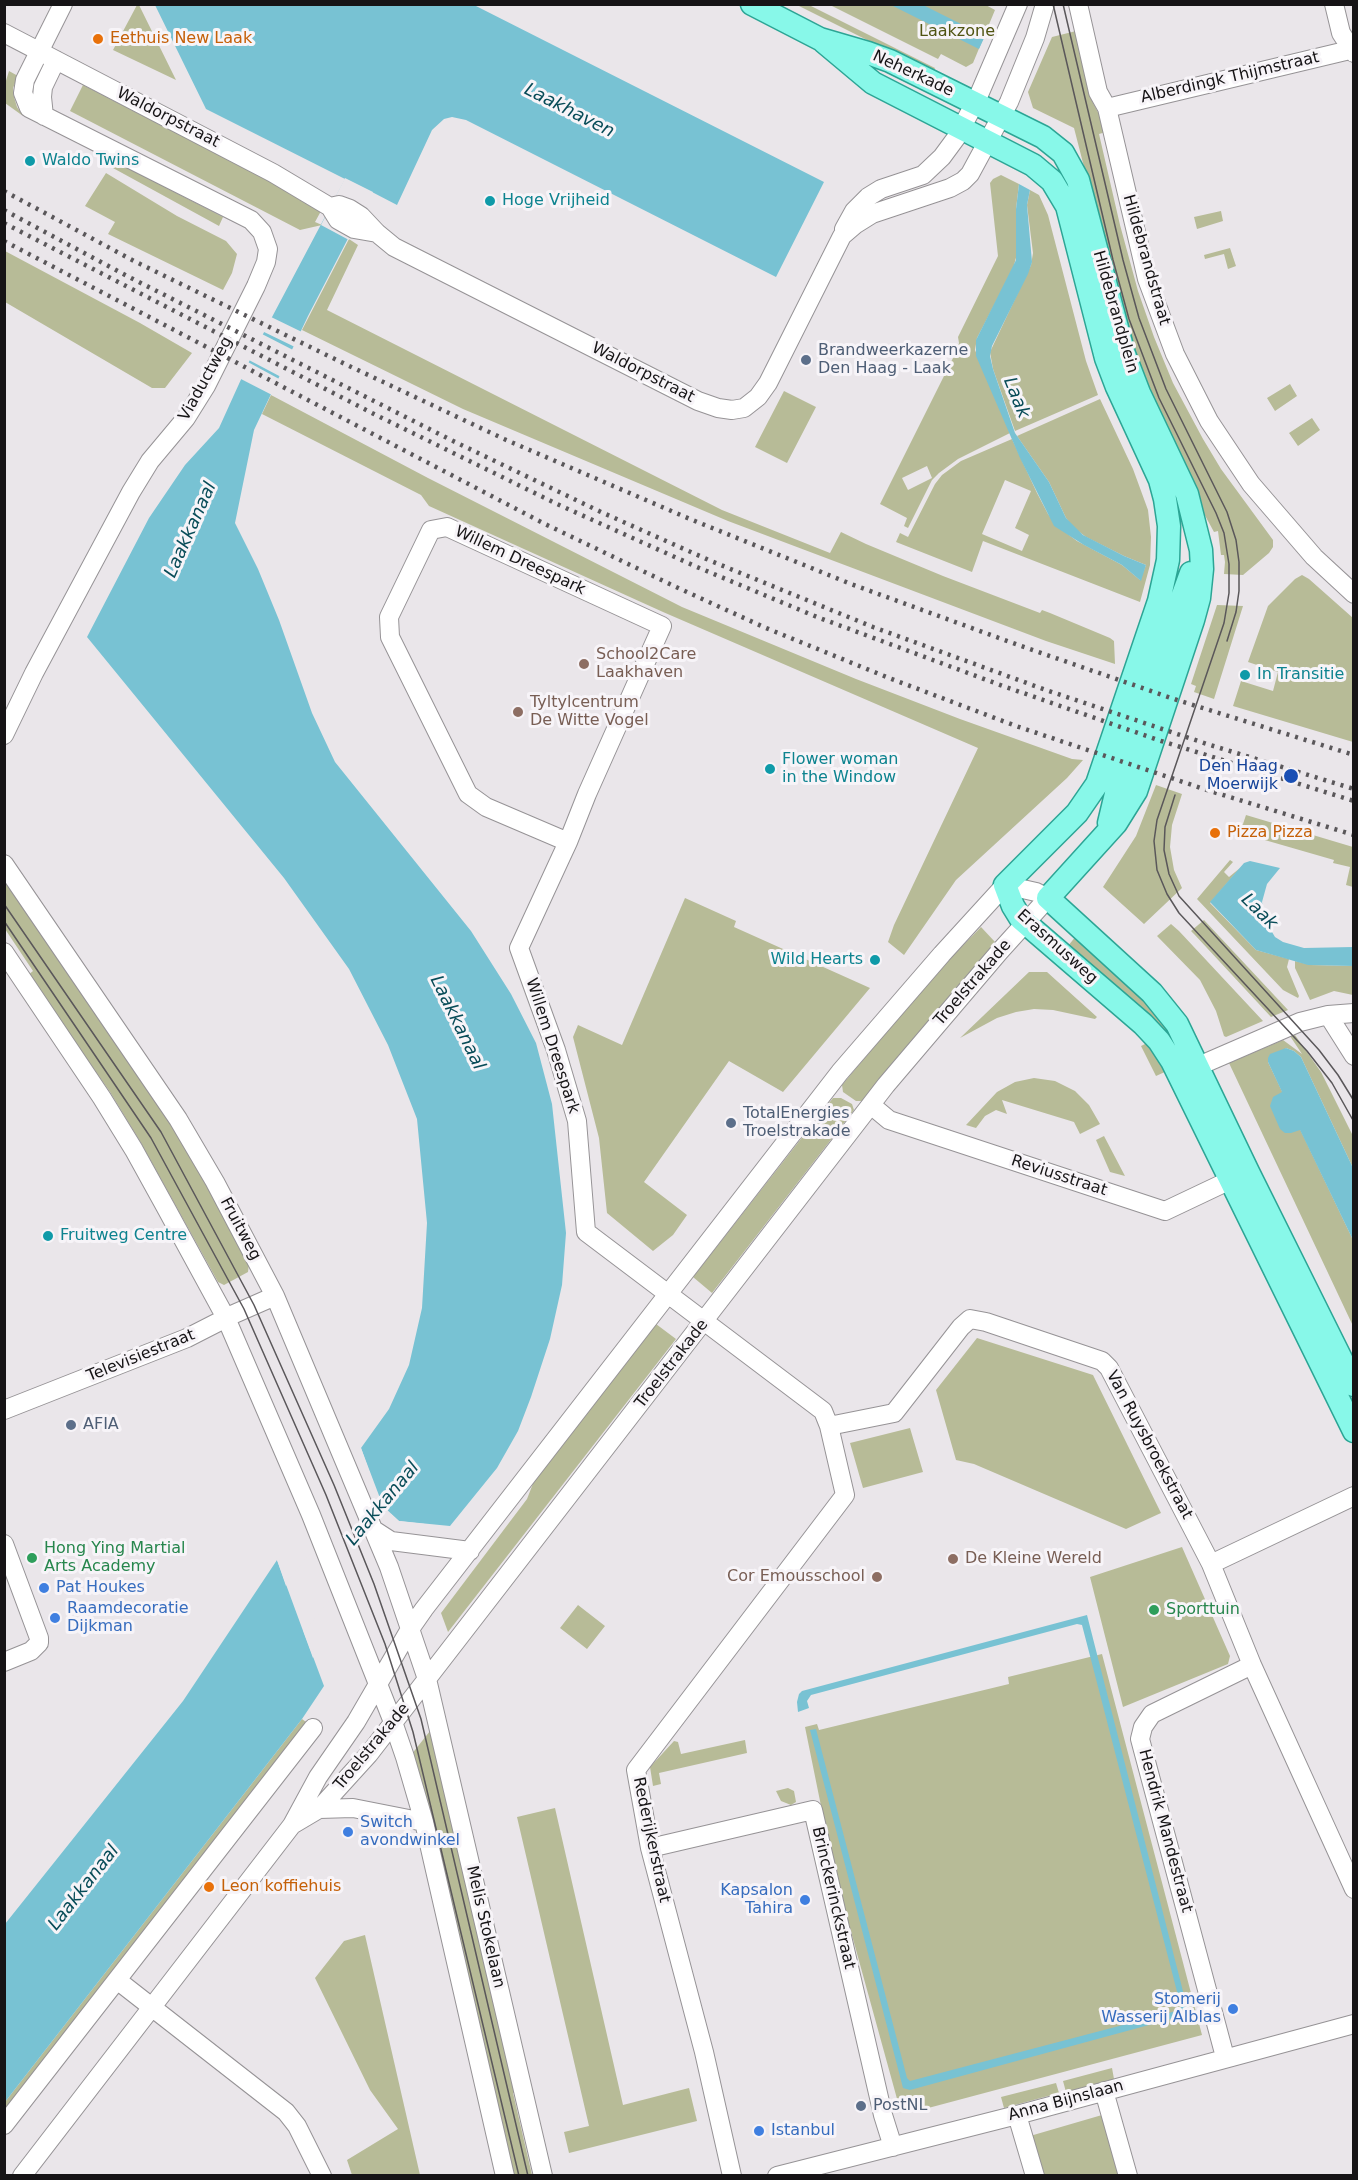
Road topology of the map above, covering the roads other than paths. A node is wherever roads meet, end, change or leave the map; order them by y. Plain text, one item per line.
1 (63, 4) edge
2 (752, 4) edge
3 (1018, 4) edge
4 (1045, 4) edge
5 (1334, 4) edge
6 (1076, 7) edge
7 (4, 33) edge
8 (820, 39) junction
9 (1353, 50) edge
10 (38, 51) junction
11 (56, 60) junction
12 (975, 103) junction
13 (1107, 108) junction
14 (44, 116) junction
15 (1002, 117) junction
16 (961, 128) junction
17 (988, 142) junction
18 (837, 244) junction
19 (1160, 480) junction
20 (1197, 535) junction
21 (1353, 594) edge
22 (1173, 622) junction
23 (4, 735) edge
24 (1120, 777) junction
25 (1077, 813) junction
26 (1105, 836) junction
27 (568, 842) junction
28 (4, 864) edge
29 (1005, 885) junction
30 (1048, 898) junction
31 (1026, 923) junction
32 (4, 952) edge
33 (1353, 1013) edge
34 (1328, 1015) junction
35 (1353, 1056) edge
36 (1189, 1070) junction
37 (871, 1105) junction
38 (1240, 1176) junction
39 (667, 1294) junction
40 (275, 1296) junction
41 (226, 1318) junction
42 (704, 1323) junction
43 (1353, 1385) edge
44 (4, 1410) edge
45 (829, 1426) junction
46 (1353, 1431) edge
47 (1353, 1496) edge
48 (374, 1530) junction
49 (4, 1544) edge
50 (470, 1551) junction
51 (1211, 1564) junction
52 (410, 1629) junction
53 (4, 1662) edge
54 (1252, 1665) junction
55 (427, 1679) junction
56 (378, 1684) junction
57 (393, 1722) junction
58 (313, 1728) dead end
59 (319, 1809) junction
60 (424, 1822) junction
61 (292, 1825) junction
62 (651, 1848) junction
63 (1353, 1889) edge
64 (117, 1980) junction
65 (152, 2007) junction
66 (1353, 2024) edge
67 (1225, 2057) junction
68 (1104, 2091) junction
69 (1017, 2115) junction
70 (4, 2126) edge
71 (893, 2147) junction
72 (22, 2175) edge
73 (322, 2175) edge
74 (505, 2175) edge
75 (543, 2175) edge
76 (732, 2175) edge
77 (777, 2175) edge
78 (1035, 2175) edge
79 (1128, 2175) edge

1 - 10 street, Viaductweg
2 - 8 main road, Neherkade
3 - 12 street
4 - 15 street
5 - 9 street
6 - 13 street, Hildebrandstraat
7 - 10 street, Waldorpstraat
8 - 12 main road, Neherkade
8 - 16 main road, Neherkade
9 - 13 street, Alberdingk Thijmstraat
10 - 11 street, Waldorpstraat
10 - 14 street, Viaductweg
11 - 14 street
11 - 18 street, Waldorpstraat
12 - 15 main road, Neherkade
12 - 16 street, Waldorpstraat
13 - 21 street, Hildebrandstraat
14 - 23 street, Viaductweg
15 - 17 street
15 - 20 main road, Hildebrandplein
16 - 17 main road, Hildebrandplein
16 - 18 street, Waldorpstraat
17 - 18 street, Waldorpstraat
17 - 19 main road, Hildebrandplein
19 - 22 main road, Hildebrandplein
19 - 25 main road, Hildebrandplein
20 - 22 main road, Hildebrandplein
20 - 26 main road, Hildebrandplein
22 - 24 main road, Hildebrandplein
24 - 25 main road, Hildebrandplein
24 - 26 main road, Hildebrandplein
25 - 29 main road, Hildebrandplein
26 - 30 main road, Hildebrandplein
27 - 27 street, Willem Dreespark
27 - 39 street, Willem Dreespark
28 - 40 street, Fruitweg
29 - 30 street, Erasmusweg
29 - 31 main road, Erasmusweg
29 - 39 street, Troelstrakade
30 - 31 street, Troelstrakade
30 - 36 main road, Erasmusweg
31 - 36 main road, Erasmusweg
31 - 37 street, Troelstrakade
32 - 41 street
33 - 34 street
34 - 35 street
34 - 36 street
36 - 38 main road, Erasmusweg
37 - 38 street, Reviusstraat
37 - 42 street, Troelstrakade
38 - 43 main road, Erasmusweg
38 - 46 main road, Erasmusweg
39 - 42 street, Willem Dreespark
39 - 50 street, Troelstrakade
40 - 41 street, Televisiestraat
40 - 48 street, Fruitweg
41 - 44 street, Televisiestraat
41 - 56 street
42 - 45 street, Willem Dreespark
42 - 55 street, Troelstrakade
45 - 51 street, Van Ruysbroekstraat
45 - 62 street, Rederijkerstraat
47 - 51 street
48 - 50 street
48 - 52 street, Fruitweg
49 - 53 street
50 - 52 street, Troelstrakade
51 - 54 street, Van Ruysbroekstraat
52 - 55 street, Melis Stokelaan
52 - 56 street, Troelstrakade
54 - 63 street, Van Ruysbroekstraat
54 - 67 street, Hendrik Mandestraat
55 - 57 street, Troelstrakade
55 - 75 street, Melis Stokelaan
56 - 57 street
56 - 61 street, Troelstrakade
57 - 59 street, Troelstrakade
57 - 60 street
58 - 64 street
59 - 60 street
59 - 61 street, Troelstrakade
60 - 74 street
61 - 65 street, Troelstrakade
62 - 71 street, Brinckerinckstraat
62 - 76 street, Rederijkerstraat
64 - 65 street
64 - 70 street
65 - 72 street, Troelstrakade
65 - 73 street
66 - 67 street, Anna Bijnslaan
67 - 68 street, Anna Bijnslaan
68 - 69 street, Anna Bijnslaan
68 - 79 street
69 - 71 street, Anna Bijnslaan
69 - 78 street
71 - 77 street, Anna Bijnslaan

